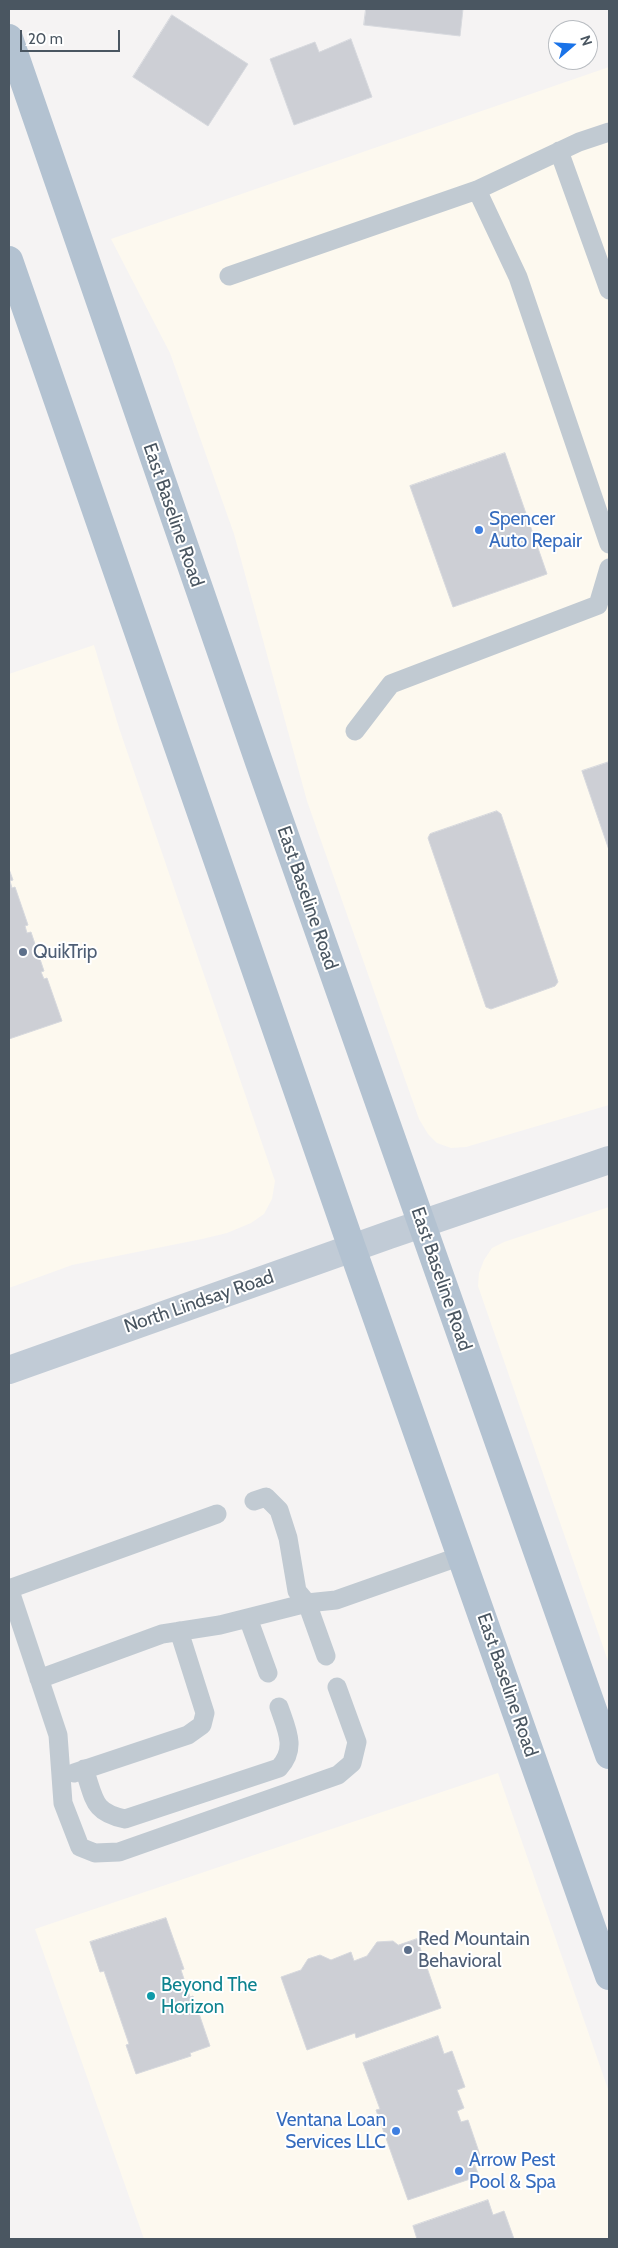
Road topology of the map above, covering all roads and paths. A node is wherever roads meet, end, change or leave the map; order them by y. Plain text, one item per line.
1 (9, 38) edge
2 (609, 132) edge
3 (559, 151) junction
4 (476, 190) junction
5 (9, 260) edge
6 (229, 276) dead end
7 (609, 290) edge
8 (609, 544) edge
9 (609, 568) edge
10 (355, 731) dead end
11 (609, 1160) edge
12 (422, 1224) junction
13 (352, 1248) junction
14 (9, 1370) edge
15 (254, 1502) dead end
16 (218, 1514) dead end
17 (461, 1556) junction
18 (9, 1588) edge
19 (307, 1603) junction
20 (248, 1618) junction
21 (179, 1631) junction
22 (326, 1656) dead end
23 (268, 1673) dead end
24 (39, 1679) junction
25 (337, 1687) dead end
26 (279, 1707) dead end
27 (609, 1755) edge
28 (84, 1770) junction
29 (61, 1777) junction
30 (609, 1976) edge

1 - 12 main road, East Baseline Road
2 - 3 lane
3 - 4 lane
3 - 7 lane
4 - 6 lane
4 - 8 lane
5 - 13 main road, East Baseline Road
9 - 10 lane
11 - 12 main road, North Lindsay Road
12 - 13 main road, North Lindsay Road
12 - 27 main road, East Baseline Road
13 - 14 main road, North Lindsay Road
13 - 17 main road, East Baseline Road
15 - 19 lane
16 - 18 lane
17 - 19 lane
17 - 30 main road, East Baseline Road
18 - 24 lane
19 - 20 lane
19 - 22 lane
20 - 21 lane
20 - 23 lane
21 - 24 lane
21 - 28 lane
24 - 29 lane
25 - 29 lane
26 - 28 lane
28 - 29 lane

